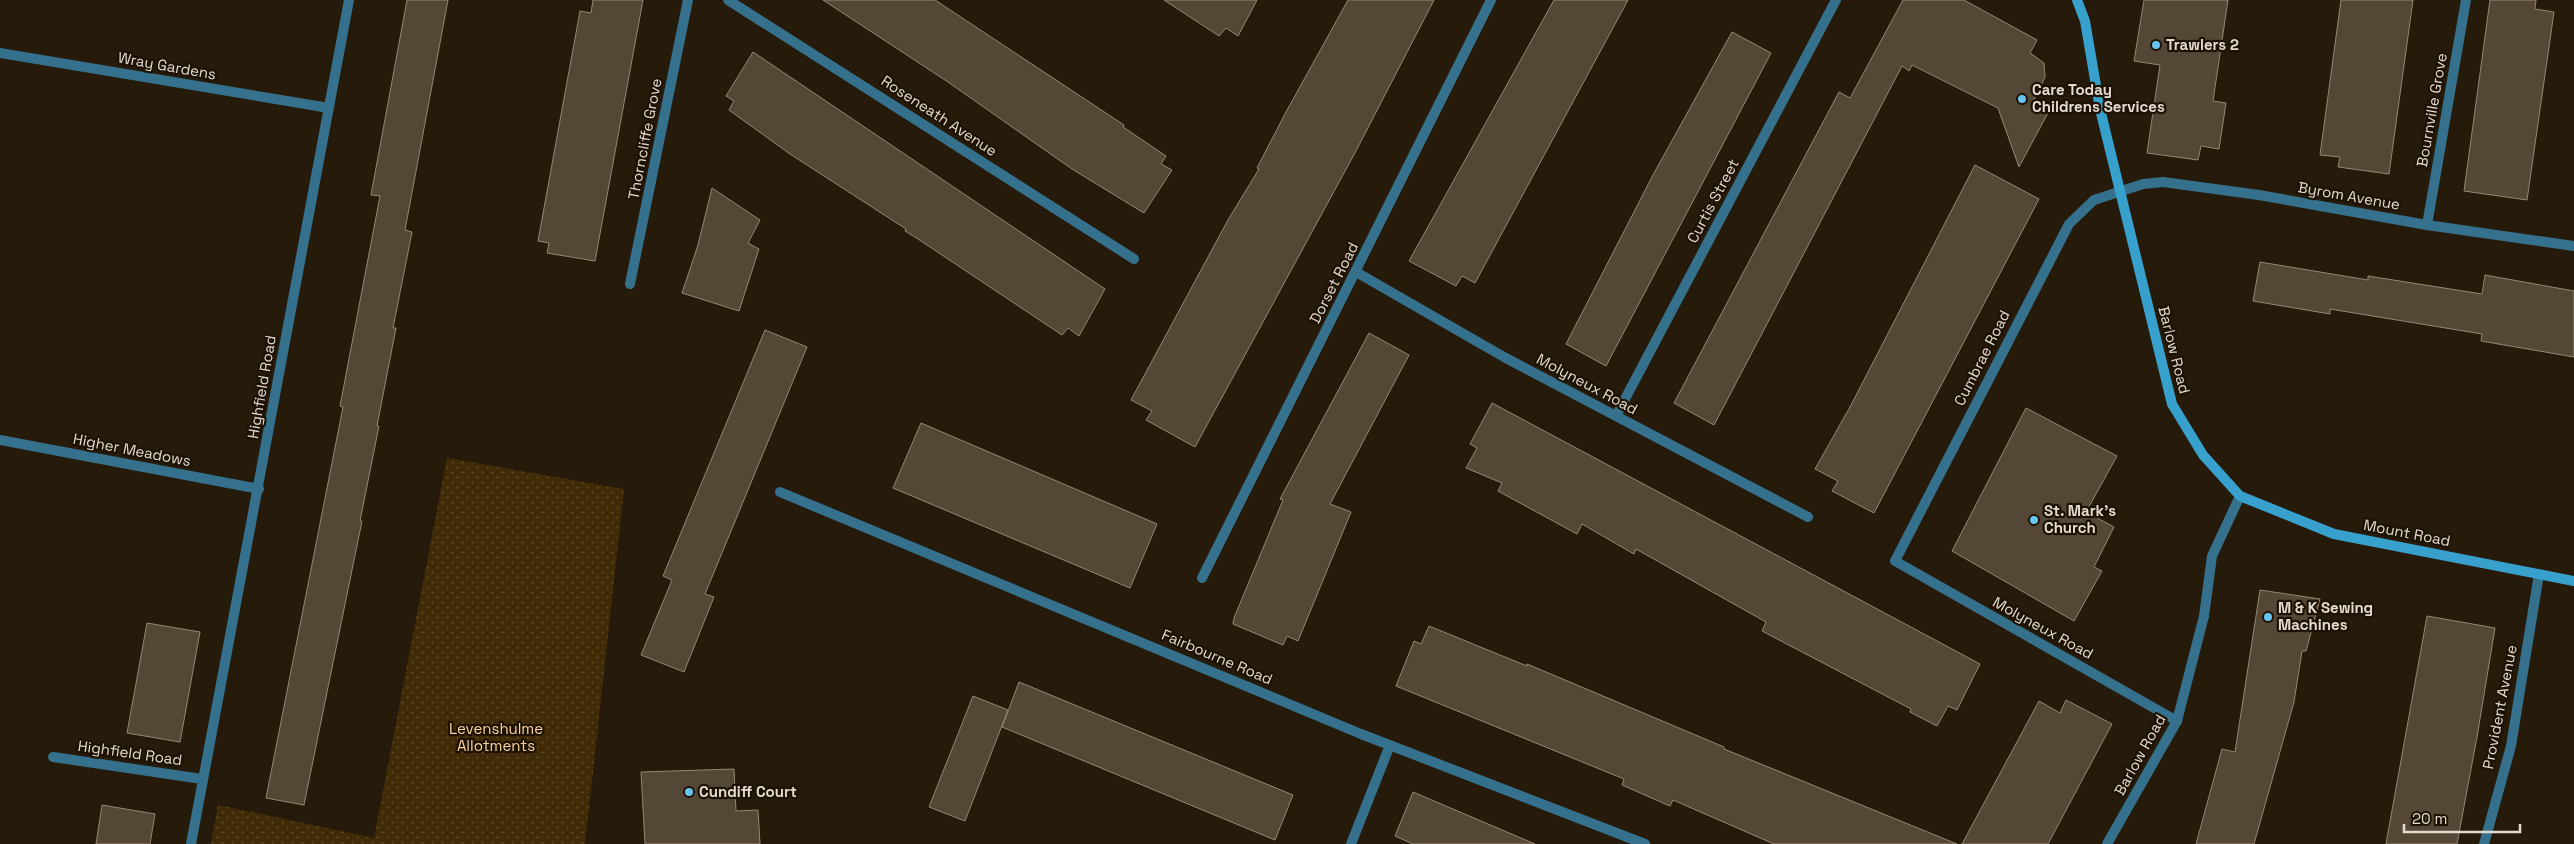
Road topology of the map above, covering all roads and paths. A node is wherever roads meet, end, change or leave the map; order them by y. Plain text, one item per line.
1 (349, 0) edge
2 (688, 0) edge
3 (728, 0) edge
4 (1491, 0) edge
5 (1836, 0) edge
6 (2077, 0) edge
7 (2466, 0) edge
8 (0, 53) edge
9 (329, 108) junction
10 (2119, 192) junction
11 (2428, 225) junction
12 (2574, 246) edge
13 (1134, 259) dead end
14 (1356, 272) junction
15 (630, 284) dead end
16 (1616, 416) junction
17 (0, 440) edge
18 (259, 489) junction
19 (780, 492) dead end
20 (2240, 496) junction
21 (1808, 518) dead end
22 (1895, 561) joint
23 (2539, 574) junction
24 (1202, 578) dead end
25 (2574, 581) edge
26 (2178, 720) junction
27 (1390, 745) junction
28 (53, 757) dead end
29 (202, 779) junction
30 (190, 844) edge
31 (1351, 844) edge
32 (1645, 844) edge
33 (2107, 844) edge
34 (2484, 844) edge

1 - 9 street, Highfield Road
2 - 15 street, Thorncliffe Grove
3 - 13 street, Roseneath Avenue
4 - 14 street, Dorset Road
5 - 16 street, Curtis Street
6 - 10 main road, Barlow Road
7 - 11 street, Bournville Grove
8 - 9 street, Wray Gardens
9 - 18 street, Highfield Road
10 - 11 street, Byrom Avenue
10 - 20 main road, Barlow Road
10 - 22 street, Cumbrae Road
11 - 12 street, Byrom Avenue
14 - 16 street, Molyneux Road
14 - 24 street, Dorset Road
16 - 21 street, Molyneux Road
17 - 18 street, Higher Meadows
18 - 29 street, Highfield Road
19 - 27 street, Fairbourne Road
20 - 23 main road, Mount Road
20 - 26 street, Barlow Road
22 - 26 street, Molyneux Road
23 - 25 main road, Mount Road
23 - 34 street, Provident Avenue
26 - 33 street, Barlow Road
27 - 31 street
27 - 32 street, Fairbourne Road
28 - 29 street, Highfield Road
29 - 30 street, Highfield Road

